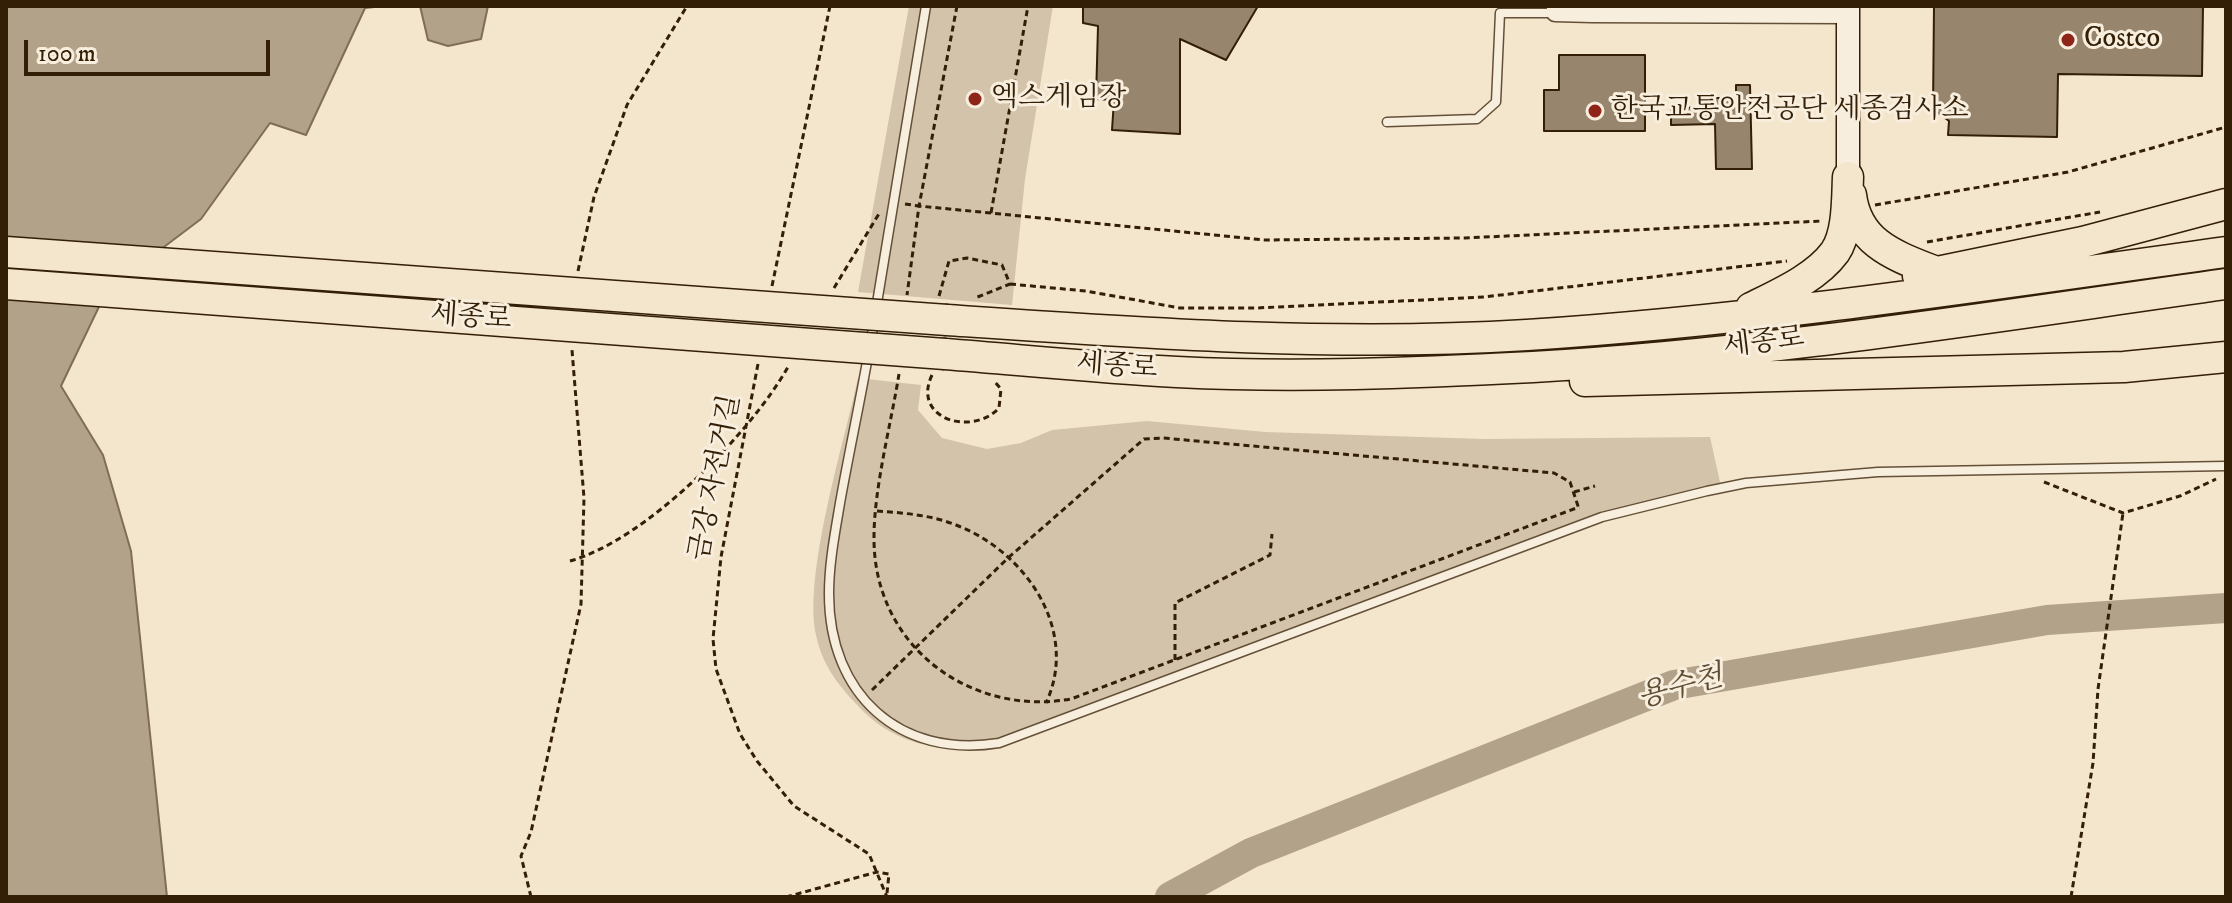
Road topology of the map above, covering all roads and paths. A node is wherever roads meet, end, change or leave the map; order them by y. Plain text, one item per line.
1 (687, 6) edge
2 (830, 6) edge
3 (926, 6) edge
4 (957, 6) edge
5 (1028, 6) edge
6 (1555, 9) edge
7 (1848, 10) edge
8 (1387, 122) dead end
9 (2226, 127) edge
10 (1848, 177) junction
11 (893, 204) junction
12 (2226, 204) edge
13 (1873, 205) dead end
14 (919, 206) junction
15 (2103, 211) dead end
16 (991, 213) junction
17 (1828, 221) dead end
18 (1919, 240) dead end
19 (6, 252) edge
20 (2226, 252) edge
21 (1794, 260) dead end
22 (1936, 272) junction
23 (577, 276) dead end
24 (6, 284) edge
25 (1010, 284) junction
26 (2226, 284) edge
27 (770, 295) dead end
28 (906, 305) dead end
29 (950, 308) junction
30 (1750, 309) junction
31 (1673, 323) junction
32 (572, 342) dead end
33 (760, 352) dead end
34 (2226, 357) edge
35 (939, 364) junction
36 (1180, 372) junction
37 (910, 373) dead end
38 (921, 374) dead end
39 (994, 381) dead end
40 (928, 383) dead end
41 (748, 424) junction
42 (2226, 466) edge
43 (2226, 474) edge
44 (2040, 481) dead end
45 (1595, 486) dead end
46 (1574, 492) junction
47 (1579, 507) junction
48 (877, 511) junction
49 (2123, 513) junction
50 (1584, 524) junction
51 (1272, 534) dead end
52 (584, 557) junction
53 (1008, 558) junction
54 (570, 561) dead end
55 (915, 647) junction
56 (1175, 660) junction
57 (863, 698) junction
58 (1046, 703) junction
59 (531, 897) edge
60 (786, 897) edge
61 (886, 897) edge
62 (2071, 897) edge

1 - 23 path
2 - 27 path
3 - 11 lane
4 - 14 path
5 - 16 path
6 - 7 street
6 - 8 lane
7 - 10 street
9 - 13 path
10 - 22 highway
10 - 30 highway
11 - 14 path
11 - 57 lane
12 - 22 highway
14 - 16 path
14 - 28 path
15 - 18 path
16 - 17 path
19 - 29 highway, 세종로, bridge
20 - 31 highway, 세종로
21 - 25 path
22 - 30 highway
24 - 35 highway, 세종로, bridge
25 - 29 path
25 - 29 path
26 - 36 highway, 세종로
29 - 31 highway, 세종로
30 - 31 highway
32 - 52 path
33 - 41 path, 금강 자전거길
34 - 36 highway
35 - 36 highway, 세종로
35 - 38 path
37 - 48 path
39 - 40 path
41 - 52 path
41 - 61 path, 금강 자전거길
42 - 50 lane
43 - 49 path
44 - 49 path
45 - 46 path
46 - 47 path
46 - 53 path
47 - 50 path
47 - 56 path
48 - 53 path
48 - 55 path
49 - 62 path
50 - 57 lane
51 - 56 path
52 - 54 path
52 - 59 path
53 - 55 path
53 - 58 path
55 - 57 path
55 - 58 path
56 - 58 path
60 - 61 path

